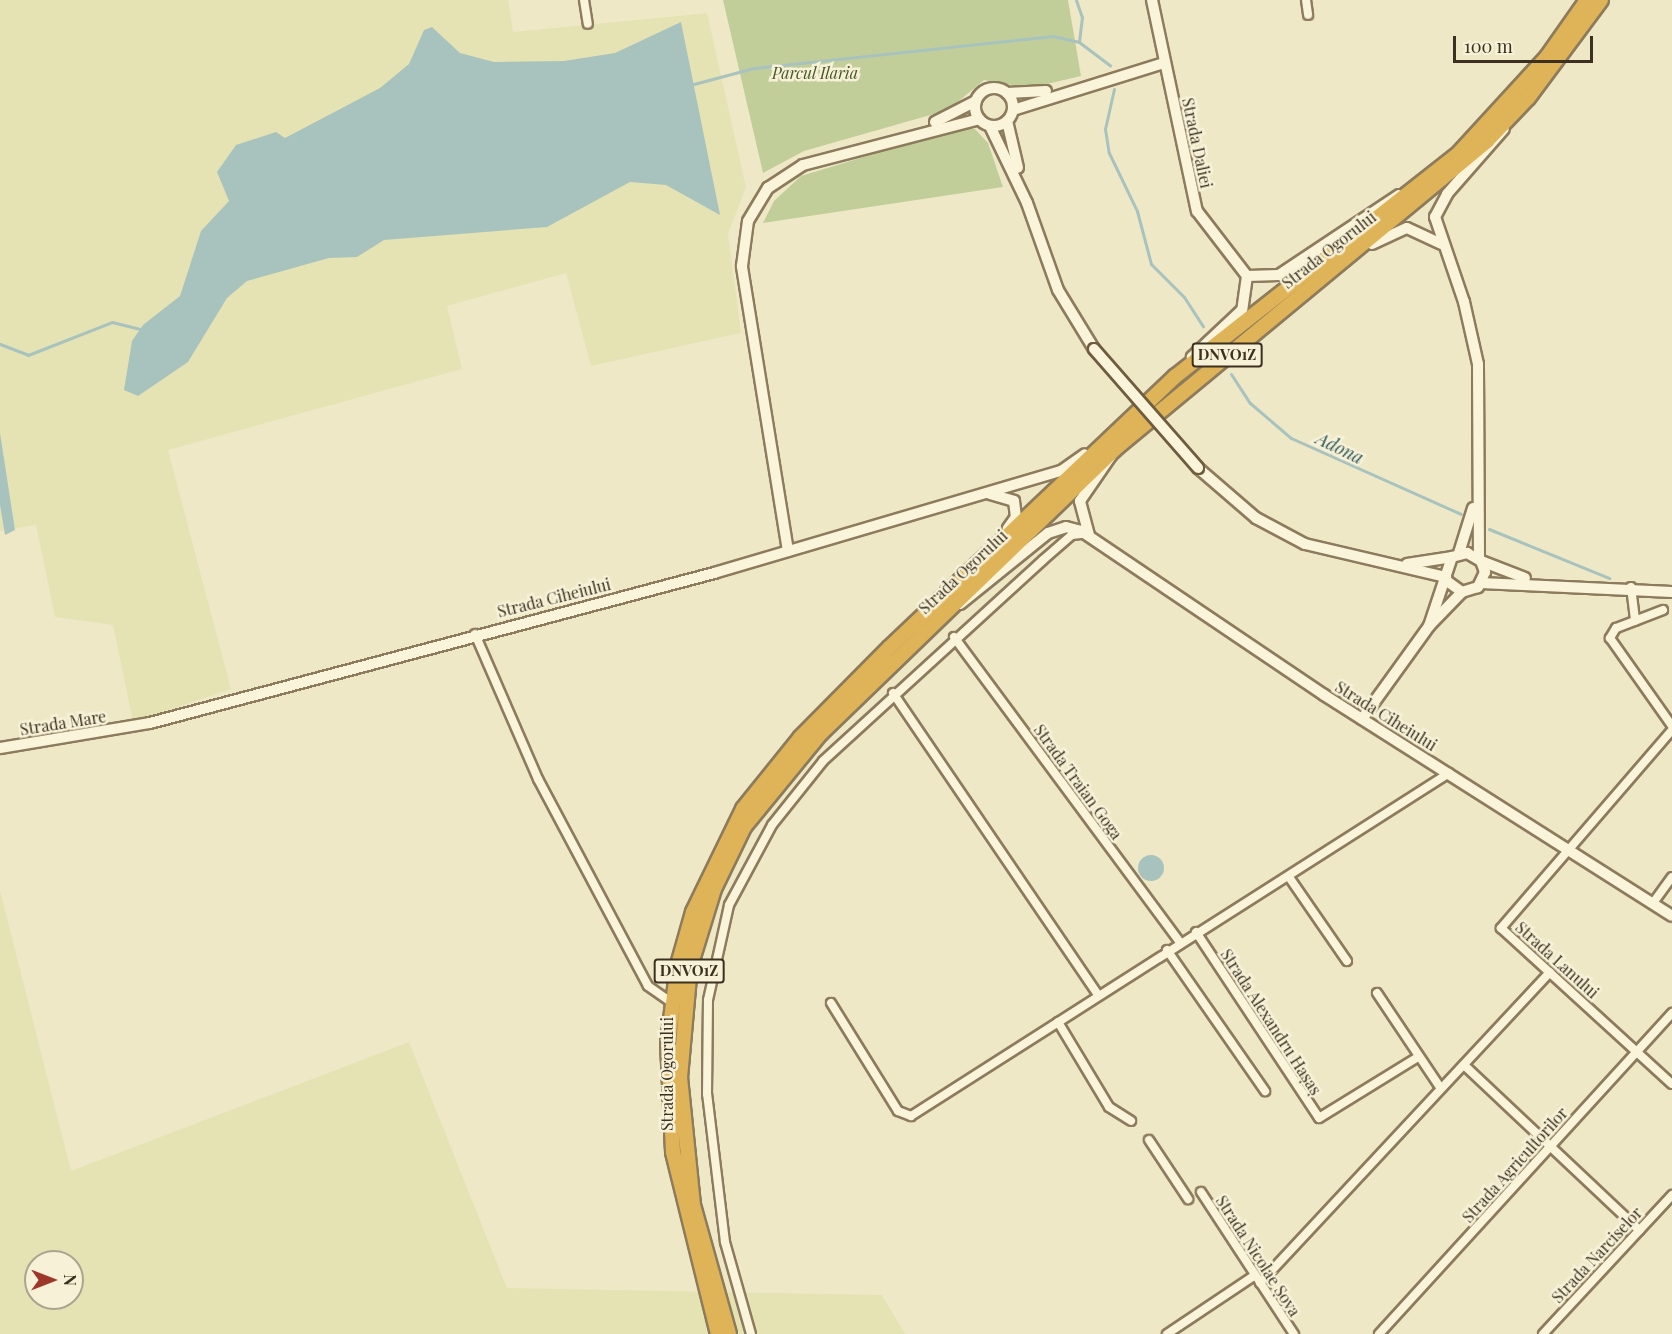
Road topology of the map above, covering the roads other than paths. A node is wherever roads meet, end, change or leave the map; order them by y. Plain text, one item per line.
1 (584, 0) edge
2 (1152, 0) edge
3 (1306, 0) edge
4 (1587, 0) edge
5 (1601, 0) edge
6 (1308, 15) dead end
7 (588, 24) dead end
8 (1164, 63) junction
9 (1082, 86) junction
10 (1007, 93) junction
11 (976, 101) junction
12 (1013, 110) junction
13 (979, 119) junction
14 (1007, 121) junction
15 (1508, 121) junction
16 (990, 126) junction
17 (893, 138) junction
18 (1417, 189) junction
19 (1027, 203) junction
20 (1444, 246) junction
21 (1247, 276) junction
22 (1305, 289) junction
23 (1176, 376) junction
24 (1137, 413) junction
25 (1115, 449) junction
26 (1478, 490) junction
27 (984, 493) junction
28 (1089, 535) junction
29 (788, 551) junction
30 (1456, 555) junction
31 (1480, 560) junction
32 (1394, 565) junction
33 (1447, 579) junction
34 (1537, 582) junction
35 (1481, 583) junction
36 (1631, 587) junction
37 (1462, 591) junction
38 (1672, 592) edge
39 (1663, 610) dead end
40 (945, 614) junction
41 (924, 615) junction
42 (1635, 621) junction
43 (1429, 626) junction
44 (475, 634) junction
45 (954, 637) junction
46 (893, 693) junction
47 (1362, 719) junction
48 (130, 728) joint
49 (1672, 728) edge
50 (0, 748) edge
51 (1449, 773) junction
52 (1568, 848) junction
53 (1289, 877) junction
54 (1672, 877) edge
55 (1653, 903) junction
56 (1672, 916) edge
57 (1196, 932) junction
58 (1180, 942) junction
59 (1167, 950) junction
60 (1347, 962) dead end
61 (1550, 972) junction
62 (1377, 993) dead end
63 (1098, 995) junction
64 (671, 1002) junction
65 (831, 1003) dead end
66 (1672, 1013) edge
67 (1058, 1022) junction
68 (1635, 1051) junction
69 (1418, 1056) junction
70 (1464, 1065) junction
71 (1672, 1084) edge
72 (1440, 1087) junction
73 (1265, 1091) dead end
74 (1131, 1121) dead end
75 (1149, 1140) dead end
76 (1552, 1146) junction
77 (1201, 1192) dead end
78 (1672, 1195) edge
79 (1188, 1199) dead end
80 (1639, 1230) junction
81 (1257, 1279) junction
82 (718, 1334) edge
83 (729, 1334) edge
84 (752, 1334) edge
85 (1167, 1334) edge
86 (1294, 1334) edge
87 (1378, 1334) edge
88 (1543, 1334) edge

1 - 7 street
2 - 8 street, Strada Daliei
3 - 6 street
4 - 18 highway, Strada Ogorului / DNVO1Z
5 - 15 highway, Strada Ogorului / DNVO1Z
8 - 9 street
8 - 21 street, Strada Daliei
9 - 10 street
9 - 12 street
10 - 11 street
10 - 12 street
11 - 13 street
11 - 17 street
12 - 14 street
13 - 16 street
13 - 17 street
14 - 16 street
14 - 19 street
15 - 20 street
15 - 22 highway, Strada Ogorului / DNVO1Z
16 - 19 street
17 - 29 street
18 - 21 street
18 - 23 highway, Strada Ogorului / DNVO1Z
19 - 32 street, bridge
20 - 22 street
20 - 26 street
21 - 23 street
22 - 25 highway, Strada Ogorului / DNVO1Z
23 - 24 highway, Strada Ogorului / DNVO1Z
24 - 27 street, Strada Ciheiului
24 - 41 highway, Strada Ogorului / DNVO1Z
25 - 28 street
25 - 40 highway, Strada Ogorului / DNVO1Z
26 - 30 street
26 - 31 street
27 - 29 street, Strada Ciheiului
27 - 41 street
28 - 40 street, Strada Ciheiului
28 - 45 street
28 - 47 street, Strada Ciheiului
29 - 44 street, Strada Ciheiului
30 - 31 street
30 - 32 street
30 - 33 street
31 - 34 street
31 - 35 street
32 - 33 street
33 - 37 street
33 - 43 street
34 - 35 street
34 - 36 street
35 - 37 street
36 - 38 street
36 - 42 street
37 - 43 street
39 - 42 street
40 - 83 highway, Strada Ogorului / DNVO1Z
41 - 64 highway, Strada Ogorului / DNVO1Z
42 - 49 street
43 - 47 street
44 - 48 street, Strada Ciheiului
44 - 64 street
45 - 46 street
45 - 58 street, Strada Traian Goga
46 - 63 street
46 - 84 street
47 - 51 street, Strada Ciheiului
48 - 50 street, Strada Mare
49 - 52 street
51 - 52 street, Strada Ciheiului
51 - 53 street
52 - 55 street, Strada Ciheiului
52 - 61 street, Strada Lanului
53 - 57 street
53 - 60 street
54 - 55 street
55 - 56 street, Strada Ciheiului
57 - 58 street
57 - 69 street, Strada Alexandru Hașaș
58 - 59 street
59 - 63 street
59 - 73 street
61 - 68 street, Strada Lanului
61 - 70 street
62 - 69 street
63 - 67 street
64 - 82 highway, Strada Ogorului / DNVO1Z
65 - 67 street
66 - 68 street, Strada Agricultorilor
67 - 74 street
68 - 71 street, Strada Lanului
68 - 76 street, Strada Agricultorilor
69 - 72 street
70 - 72 street
70 - 76 street
72 - 81 street
75 - 79 street
76 - 80 street
76 - 87 street, Strada Agricultorilor
77 - 81 street, Strada Nicolae Șova
78 - 80 street, Strada Narciselor
80 - 88 street, Strada Narciselor
81 - 85 street
81 - 86 street, Strada Nicolae Șova

